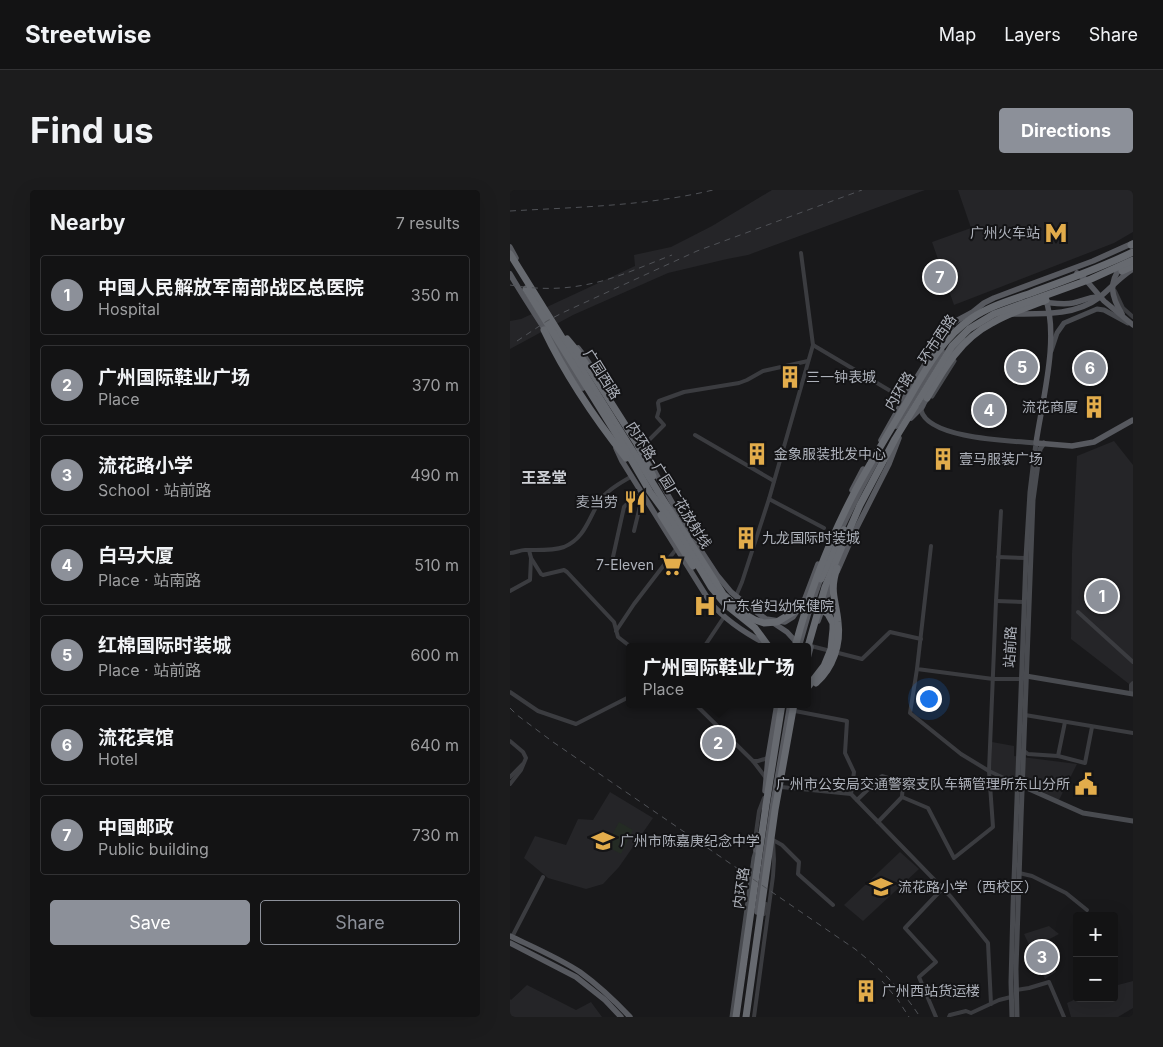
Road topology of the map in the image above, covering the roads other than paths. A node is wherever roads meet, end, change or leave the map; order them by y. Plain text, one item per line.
1 (510, 248) edge
2 (801, 253) dead end
3 (510, 254) edge
4 (1133, 254) edge
5 (1093, 261) junction
6 (510, 264) edge
7 (1070, 270) junction
8 (1122, 271) joint
9 (510, 274) edge
10 (1091, 278) junction
11 (1038, 282) junction
12 (1112, 285) junction
13 (1019, 288) junction
14 (1009, 292) junction
15 (1100, 297) junction
16 (1023, 300) junction
17 (1046, 302) junction
18 (1008, 303) junction
19 (998, 307) junction
20 (1049, 312) junction
21 (1133, 317) edge
22 (1126, 319) junction
23 (960, 325) junction
24 (1133, 325) edge
25 (974, 329) junction
26 (544, 330) junction
27 (968, 334) junction
28 (565, 336) junction
29 (813, 344) junction
30 (1049, 359) junction
31 (808, 361) junction
32 (920, 388) junction
33 (927, 398) joint
34 (904, 399) junction
35 (921, 408) junction
36 (909, 420) junction
37 (1133, 420) edge
38 (608, 427) junction
39 (695, 435) dead end
40 (896, 437) junction
41 (1036, 443) junction
42 (1044, 443) junction
43 (642, 447) junction
44 (633, 448) junction
45 (648, 460) junction
46 (636, 475) junction
47 (774, 481) junction
48 (647, 495) junction
49 (769, 500) junction
50 (1001, 511) dead end
51 (675, 518) junction
52 (857, 521) junction
53 (824, 528) dead end
54 (634, 531) dead end
55 (670, 537) junction
56 (689, 539) junction
57 (826, 546) junction
58 (931, 546) dead end
59 (677, 548) junction
60 (833, 549) junction
61 (529, 550) junction
62 (510, 553) edge
63 (998, 556) junction
64 (532, 558) junction
65 (1026, 558) junction
66 (834, 559) junction
67 (841, 562) junction
68 (611, 566) dead end
69 (510, 591) edge
70 (736, 596) junction
71 (996, 601) junction
72 (1024, 602) junction
73 (1078, 612) dead end
74 (724, 617) junction
75 (766, 619) junction
76 (616, 631) junction
77 (921, 640) junction
78 (626, 643) edge
79 (707, 643) edge
80 (764, 643) edge
81 (767, 643) edge
82 (800, 643) edge
83 (805, 643) edge
84 (805, 643) edge
85 (805, 643) edge
86 (805, 643) edge
87 (805, 643) edge
88 (805, 643) edge
89 (811, 648) edge
90 (1133, 662) edge
91 (917, 669) junction
92 (1024, 678) junction
93 (993, 679) junction
94 (811, 682) edge
95 (1133, 682) edge
96 (811, 685) edge
97 (510, 692) edge
98 (1132, 694) edge
99 (626, 699) edge
100 (699, 708) edge
101 (779, 708) edge
102 (780, 708) edge
103 (780, 708) edge
104 (780, 708) edge
105 (789, 708) edge
106 (795, 708) edge
107 (796, 708) edge
108 (803, 708) edge
109 (1025, 715) junction
110 (1066, 722) junction
111 (782, 727) junction
112 (1092, 727) junction
113 (1133, 734) edge
114 (510, 741) edge
115 (1021, 750) junction
116 (769, 756) junction
117 (776, 756) junction
118 (1058, 756) junction
119 (753, 761) junction
120 (525, 762) junction
121 (989, 771) junction
122 (510, 777) edge
123 (766, 779) junction
124 (510, 783) edge
125 (1020, 785) junction
126 (781, 787) junction
127 (851, 794) junction
128 (902, 797) junction
129 (857, 800) junction
130 (766, 801) junction
131 (1133, 821) edge
132 (878, 822) junction
133 (764, 834) junction
134 (773, 840) junction
135 (756, 850) junction
136 (754, 858) junction
137 (764, 867) junction
138 (1019, 873) junction
139 (543, 877) dead end
140 (943, 888) junction
141 (762, 892) junction
142 (833, 905) dead end
143 (1087, 910) dead end
144 (764, 914) joint
145 (511, 939) edge
146 (744, 950) junction
147 (1016, 990) junction
148 (1011, 997) junction
149 (991, 1004) junction
150 (621, 1017) edge
151 (630, 1017) edge
152 (732, 1017) edge
153 (738, 1017) edge
154 (749, 1017) edge
155 (936, 1017) edge
156 (949, 1017) edge
157 (1012, 1017) edge
158 (1017, 1017) edge
159 (1064, 1017) edge

1 - 28 main road, 广园西路
2 - 29 street
3 - 51 highway, 内环路-广园广花放射线
4 - 5 main road, 环市西路
4 - 5 main road
4 - 8 highway
4 - 10 highway, 内环路
4 - 12 main road, 环市西路
4 - 12 main road
4 - 83 highway, 内环路
5 - 7 main road, 环市西路
6 - 46 highway, 内环路-广园广花放射线
7 - 11 main road, 环市西路
7 - 15 main road
8 - 12 main road
9 - 26 main road, 广园西路
10 - 33 highway
10 - 36 highway, 内环路
11 - 13 main road, 环市西路
11 - 17 main road, 站前路
12 - 15 main road, 环市西路
12 - 21 street
12 - 22 main road
13 - 14 main road, 环市西路
13 - 16 main road
13 - 18 main road
14 - 19 main road
14 - 23 main road, 环市西路
15 - 17 main road
15 - 20 main road, 环市西路
15 - 22 main road
16 - 17 main road
16 - 18 main road
17 - 20 main road, 站前路
18 - 19 main road
19 - 23 main road
20 - 25 main road, 环市西路
20 - 30 main road, 站前路
22 - 24 main road
23 - 27 main road
23 - 32 main road, 环市西路
23 - 34 main road
24 - 30 street
25 - 27 main road, 环市西路
25 - 35 street
26 - 38 main road, 广园西路
26 - 46 highway
27 - 36 main road, 环市西路
28 - 43 main road
28 - 44 main road, 广园西路
28 - 51 highway
29 - 31 street
29 - 34 street
30 - 41 main road, 站前路
31 - 43 street
31 - 47 street
32 - 40 highway
32 - 60 main road, 环市西路
33 - 35 main road
34 - 57 main road
35 - 36 main road
35 - 41 street
36 - 40 main road, 环市西路
36 - 84 highway, 内环路
36 - 96 highway
37 - 42 main road
38 - 46 main road
38 - 55 main road, 广园西路
39 - 47 street
40 - 52 main road, 环市西路
40 - 85 highway
41 - 42 main road
41 - 65 street, 站前路
42 - 92 street, 站前路
43 - 45 main road
44 - 45 main road
44 - 56 main road, 广园西路
45 - 56 main road
46 - 48 highway, 内环路-广园广花放射线
46 - 61 street
47 - 49 street
48 - 54 street
48 - 55 main road
48 - 68 street
48 - 81 highway, 内环路-广园广花放射线
49 - 53 street
49 - 70 street
50 - 63 street
51 - 94 highway, 内环路-广园广花放射线
52 - 66 main road, 环市西路
52 - 67 main road
55 - 59 main road
56 - 70 main road
57 - 60 main road
57 - 75 main road
58 - 77 street
59 - 74 main road
59 - 76 street
60 - 86 main road, 环市西路
61 - 62 street
61 - 64 street
63 - 65 street
63 - 71 street
64 - 69 street
64 - 76 street
65 - 72 street, 站前路
66 - 67 main road
66 - 87 main road, 环市西路
67 - 88 main road
70 - 75 main road
71 - 72 street
71 - 93 street
72 - 92 street, 站前路
73 - 90 street
74 - 79 street
74 - 80 main road
75 - 82 main road
76 - 78 street
77 - 89 street
77 - 91 street
91 - 93 street
91 - 121 street
92 - 93 street
92 - 98 street
92 - 109 street, 站前路
92 - 115 street, 站前路
93 - 121 street
95 - 98 street
97 - 99 street
100 - 119 street
101 - 116 main road
102 - 111 main road
103 - 111 street
104 - 130 highway, 内环路
105 - 137 main road
106 - 154 highway, 内环路
107 - 126 main road
108 - 127 street
109 - 110 street
109 - 115 street, 站前路
110 - 112 street
110 - 118 street
111 - 117 main road
112 - 113 street
112 - 118 street
114 - 120 street
115 - 118 street
115 - 125 street, 站前路
116 - 117 street
116 - 119 street
116 - 123 main road
117 - 130 main road
119 - 123 street
120 - 122 street
120 - 124 street
121 - 125 street
121 - 128 street
123 - 130 main road
125 - 131 street
125 - 138 street, 站前路
125 - 148 street, 站前路
126 - 127 street
126 - 134 main road
127 - 129 street
128 - 129 street
128 - 132 street
129 - 132 street
130 - 133 main road
130 - 135 main road
130 - 136 street
130 - 153 highway, 内环路
132 - 140 street
133 - 135 street
133 - 137 main road
134 - 137 street
134 - 141 street
134 - 142 street
135 - 136 street
136 - 141 street
137 - 141 main road
137 - 141 street
138 - 143 street
138 - 147 street, 站前路
139 - 145 street
140 - 149 street
140 - 155 street
141 - 144 street
141 - 146 main road
141 - 154 main road
141 - 154 street
144 - 154 highway
145 - 150 main road
145 - 151 main road
146 - 152 street
146 - 153 main road
147 - 158 street, 站前路
147 - 159 street
148 - 149 street
148 - 157 street, 站前路
149 - 156 street

